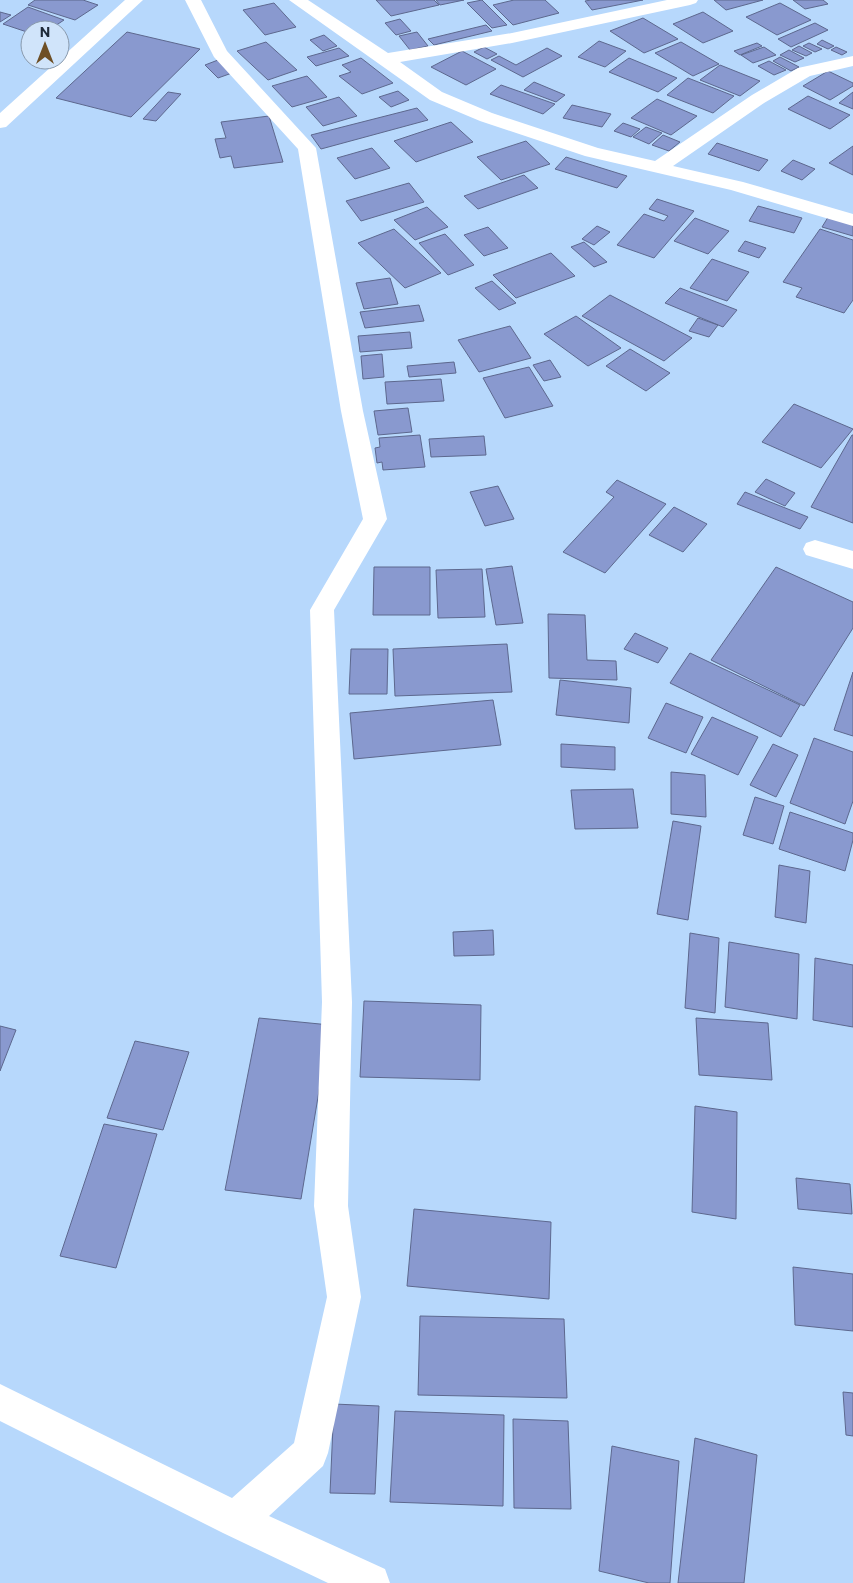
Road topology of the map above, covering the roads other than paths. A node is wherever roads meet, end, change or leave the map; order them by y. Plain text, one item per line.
1 (134, 0) edge
2 (193, 0) edge
3 (297, 0) edge
4 (690, 0) edge
5 (385, 59) junction
6 (853, 61) edge
7 (0, 123) edge
8 (659, 167) junction
9 (853, 220) edge
10 (815, 549) dead end
11 (853, 560) edge
12 (0, 1402) edge
13 (236, 1520) junction
14 (371, 1583) edge

1 - 7 street
2 - 13 street
3 - 5 street
4 - 5 street
5 - 8 street
6 - 8 street
8 - 9 street
10 - 11 street
12 - 13 street
13 - 14 street

